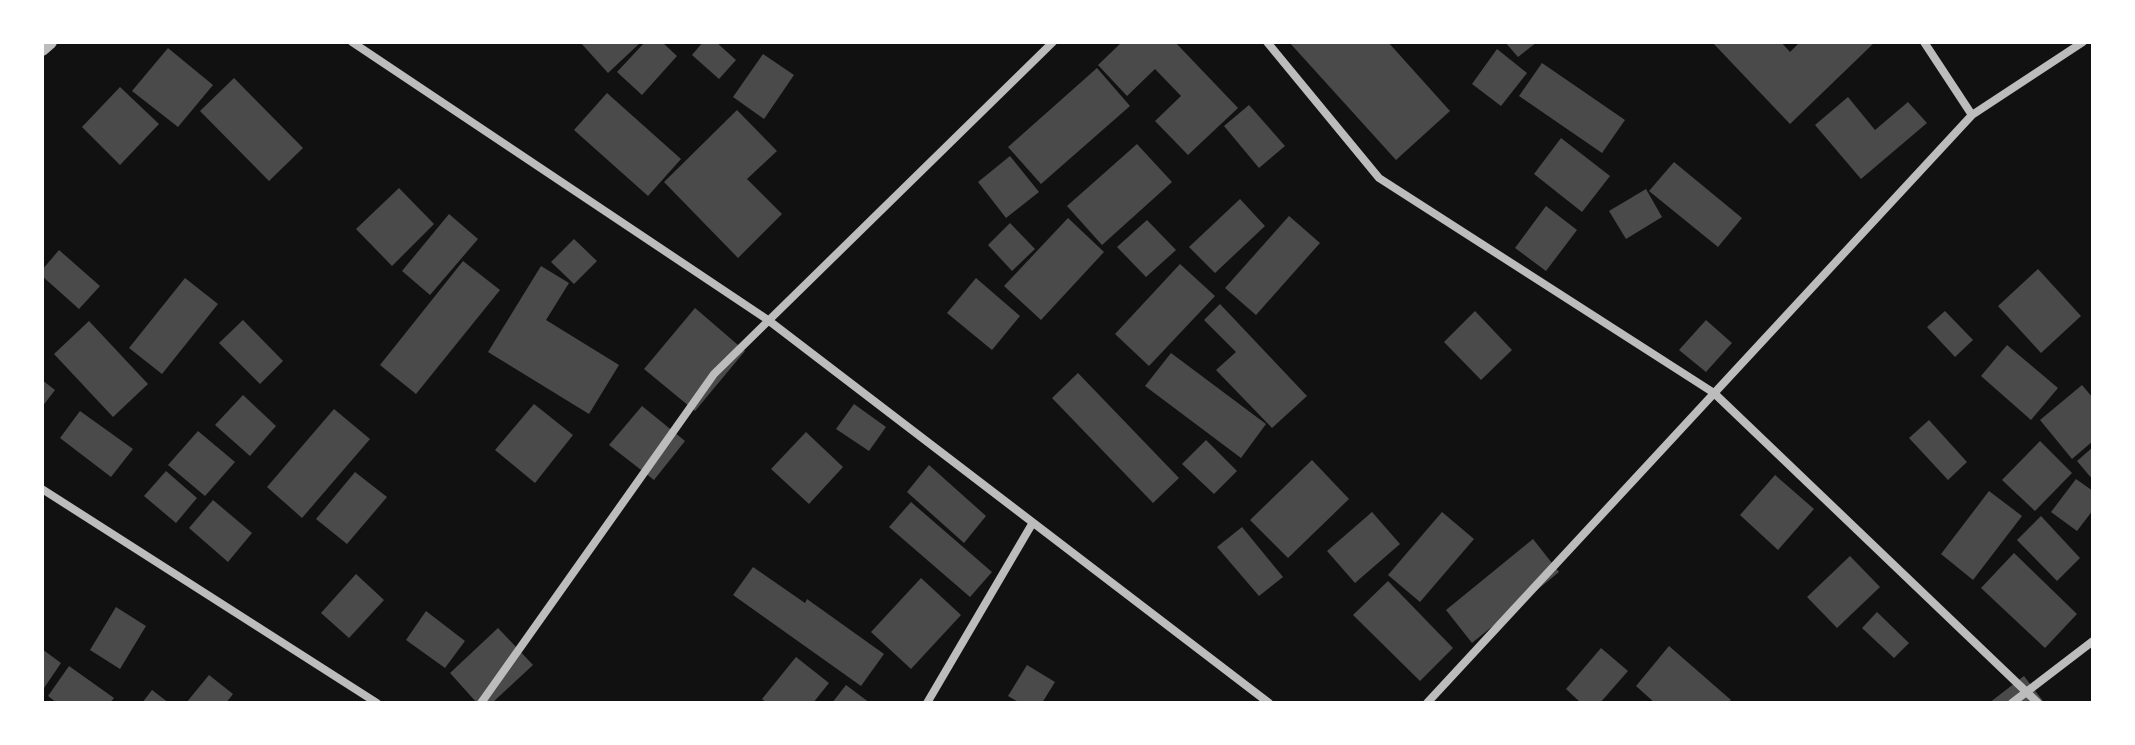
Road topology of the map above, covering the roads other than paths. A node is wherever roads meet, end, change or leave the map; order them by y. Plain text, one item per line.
1 (50, 42) edge
2 (352, 42) edge
3 (1053, 42) edge
4 (1267, 42) edge
5 (1924, 42) edge
6 (2083, 42) edge
7 (42, 49) edge
8 (1972, 115) junction
9 (768, 320) junction
10 (1714, 393) junction
11 (42, 489) edge
12 (1032, 524) junction
13 (2093, 641) edge
14 (2027, 693) junction
15 (377, 703) edge
16 (481, 703) edge
17 (927, 703) edge
18 (1269, 703) edge
19 (1427, 703) edge
20 (2012, 703) edge
21 (2038, 703) edge

1 - 7 street
2 - 9 street
3 - 9 street
4 - 10 street
5 - 8 street
6 - 8 street
8 - 10 street
9 - 12 street
9 - 16 street
10 - 14 street
10 - 19 street
11 - 15 street
12 - 17 street
12 - 18 street
13 - 14 street
14 - 20 street
14 - 21 street

